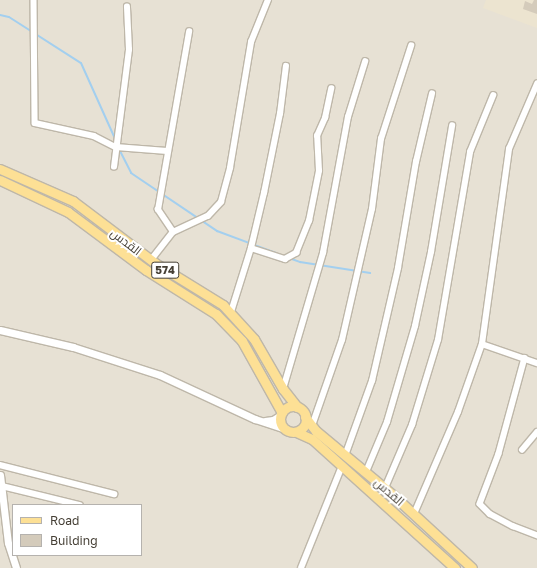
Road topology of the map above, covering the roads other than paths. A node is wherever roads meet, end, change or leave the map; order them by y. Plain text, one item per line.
1 (34, 0) edge
2 (268, 0) edge
3 (127, 7) dead end
4 (188, 32) dead end
5 (411, 46) dead end
6 (365, 62) dead end
7 (286, 66) dead end
8 (537, 84) edge
9 (331, 89) dead end
10 (432, 94) dead end
11 (493, 96) dead end
12 (452, 126) dead end
13 (116, 147) junction
14 (167, 151) junction
15 (114, 167) dead end
16 (0, 168) edge
17 (0, 180) edge
18 (173, 232) junction
19 (251, 248) junction
20 (150, 260) junction
21 (231, 312) junction
22 (0, 330) edge
23 (482, 344) junction
24 (525, 358) junction
25 (537, 363) edge
26 (283, 389) junction
27 (297, 408) junction
28 (281, 414) junction
29 (305, 417) junction
30 (260, 421) junction
31 (312, 427) junction
32 (285, 429) junction
33 (296, 432) junction
34 (537, 432) edge
35 (522, 450) dead end
36 (346, 456) junction
37 (0, 464) edge
38 (342, 466) junction
39 (366, 472) junction
40 (0, 475) edge
41 (2, 486) junction
42 (385, 488) junction
43 (114, 494) dead end
44 (76, 504) edge
45 (414, 514) junction
46 (537, 535) edge
47 (12, 556) edge
48 (12, 556) edge
49 (16, 568) edge
50 (301, 568) edge
51 (455, 568) edge
52 (472, 568) edge

1 - 13 street
2 - 18 street
3 - 13 street
4 - 14 street
5 - 31 street
6 - 26 street
7 - 19 street
8 - 23 street
9 - 19 street
10 - 36 street
11 - 42 street
12 - 39 street
13 - 14 street
13 - 15 street
14 - 18 street
16 - 20 main road, القدس / 574
17 - 28 main road, القدس / 574
18 - 20 street
19 - 21 street
20 - 21 main road, القدس / 574
21 - 26 main road, القدس / 574
22 - 30 street
23 - 24 street
23 - 45 street
24 - 25 street
24 - 46 street
26 - 27 main road, القدس / 574
27 - 28 main road
27 - 29 main road, 574
28 - 30 street
28 - 32 main road, 574
29 - 31 main road, القدس / 574
29 - 33 main road
30 - 32 street
31 - 36 main road, القدس / 574
32 - 33 main road
33 - 38 main road, القدس
34 - 35 street
36 - 39 main road, القدس / 574
37 - 43 street
38 - 50 street
38 - 51 main road, القدس
39 - 42 main road, القدس / 574
40 - 41 street
41 - 44 street
41 - 47 street
42 - 45 main road, القدس / 574
45 - 52 main road, القدس / 574
48 - 49 street

